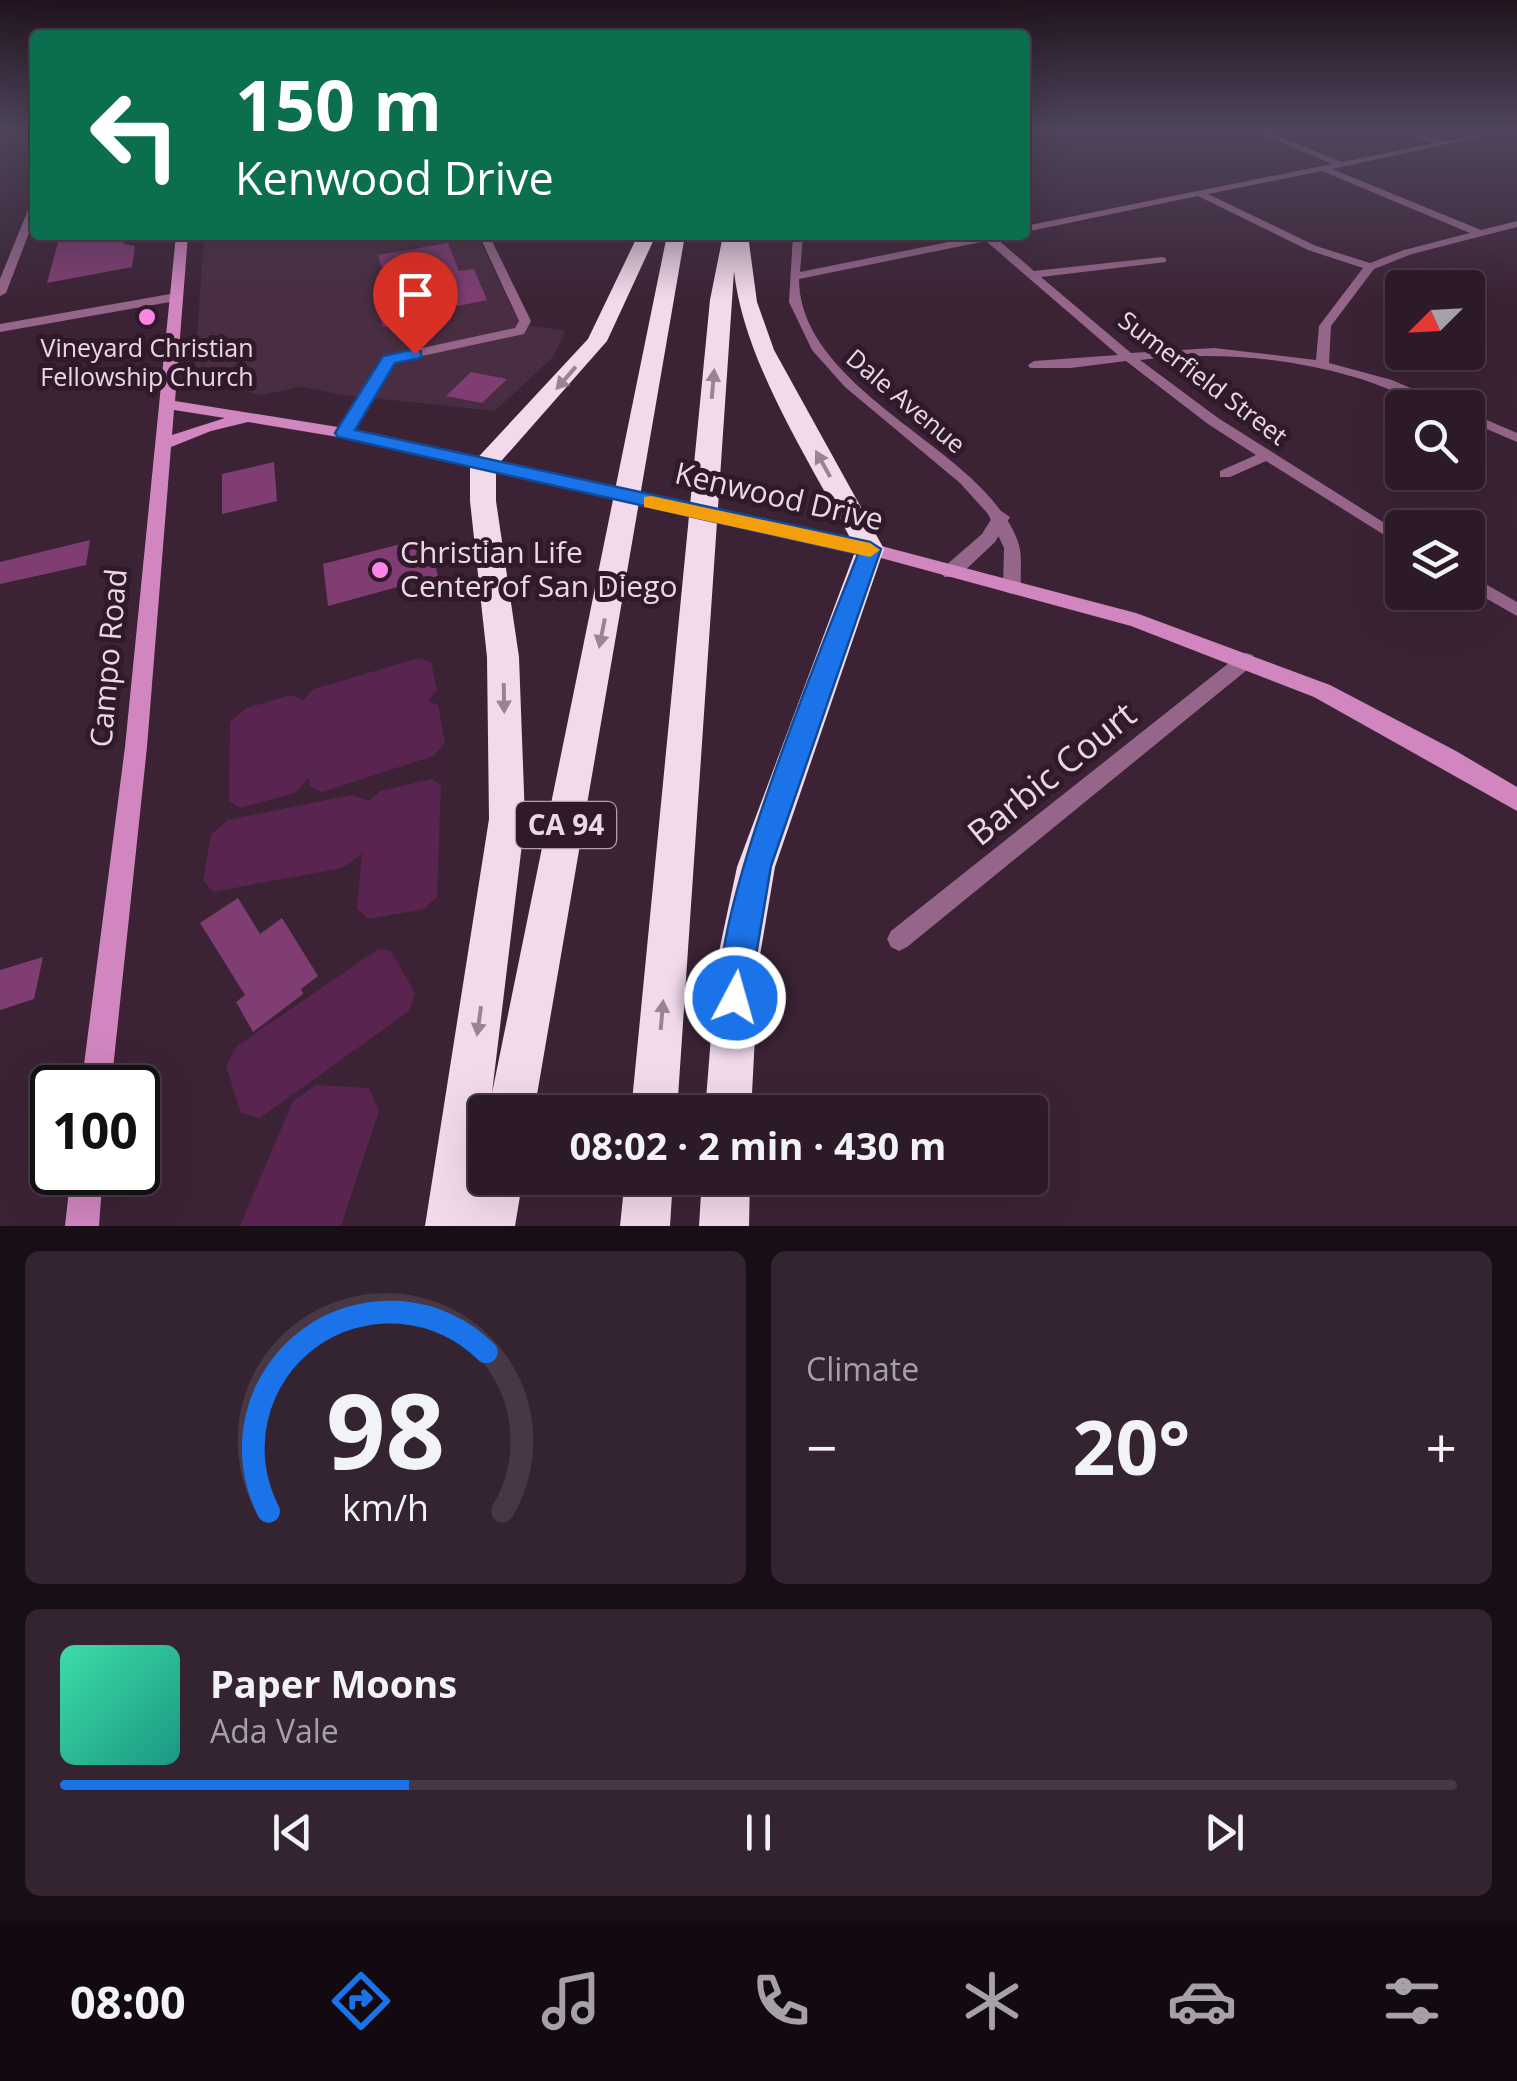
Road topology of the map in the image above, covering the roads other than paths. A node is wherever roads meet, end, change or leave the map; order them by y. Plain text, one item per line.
1 (1237, 186) edge
2 (1366, 186) edge
3 (1200, 194) junction
4 (30, 218) edge
5 (1517, 224) edge
6 (1030, 229) edge
7 (1482, 234) junction
8 (182, 240) edge
9 (486, 240) edge
10 (644, 240) edge
11 (675, 240) edge
12 (730, 240) edge
13 (740, 240) edge
14 (798, 240) edge
15 (973, 240) edge
16 (998, 240) edge
17 (1162, 260) dead end
18 (1370, 267) junction
19 (1036, 274) junction
20 (796, 276) junction
21 (0, 293) edge
22 (176, 297) junction
23 (0, 328) edge
24 (1128, 356) junction
25 (1034, 364) dead end
26 (1322, 366) junction
27 (1405, 390) edge
28 (167, 404) junction
29 (256, 416) junction
30 (1485, 424) edge
31 (344, 433) junction
32 (1517, 438) edge
33 (163, 445) junction
34 (1264, 456) junction
35 (483, 466) junction
36 (1225, 474) dead end
37 (1001, 517) junction
38 (1385, 531) edge
39 (870, 549) junction
40 (951, 572) junction
41 (1012, 588) junction
42 (1485, 590) edge
43 (1517, 610) edge
44 (1246, 660) junction
45 (1517, 800) edge
46 (899, 939) dead end
47 (99, 1065) edge
48 (514, 1095) edge
49 (655, 1095) edge
50 (729, 1095) edge
51 (85, 1195) edge
52 (496, 1195) edge
53 (648, 1195) edge
54 (725, 1195) edge
55 (82, 1226) edge
56 (450, 1226) edge
57 (490, 1226) edge
58 (645, 1226) edge
59 (724, 1226) edge

1 - 3 street
2 - 7 street
3 - 6 street
3 - 18 street
4 - 21 street
5 - 7 street
7 - 18 street
8 - 22 main road, Campo Road
9 - 31 street
10 -> 35 highway
11 -> 48 highway, CA 94
49 -> 12 highway
39 -> 13 highway
14 - 20 street, Dale Avenue
15 - 20 street
16 - 19 street, Sumerfield Street
17 - 19 street
18 - 26 street
19 - 24 street, Sumerfield Street
20 - 37 street, Dale Avenue
22 - 23 street
22 - 28 main road, Campo Road
24 - 25 street
24 - 26 street
24 - 34 street, Sumerfield Street
26 - 27 street
28 - 29 main road, Kenwood Drive
28 - 33 main road, Campo Road
29 - 31 main road, Kenwood Drive
29 - 33 main road
30 - 32 street
31 - 35 main road, Kenwood Drive
33 - 47 main road, Campo Road
34 - 36 street
34 - 38 street, Sumerfield Street
35 - 39 main road, Kenwood Drive
35 -> 56 highway
37 - 40 street
37 - 41 street, Dale Avenue
39 - 40 main road, Kenwood Drive
39 - 50 highway
40 - 41 main road, Kenwood Drive
41 - 44 main road, Kenwood Drive
42 - 43 street
44 - 45 main road, Kenwood Drive
44 - 46 street, Barbic Court
51 - 55 main road
52 - 57 highway
53 - 58 highway
54 - 59 highway

